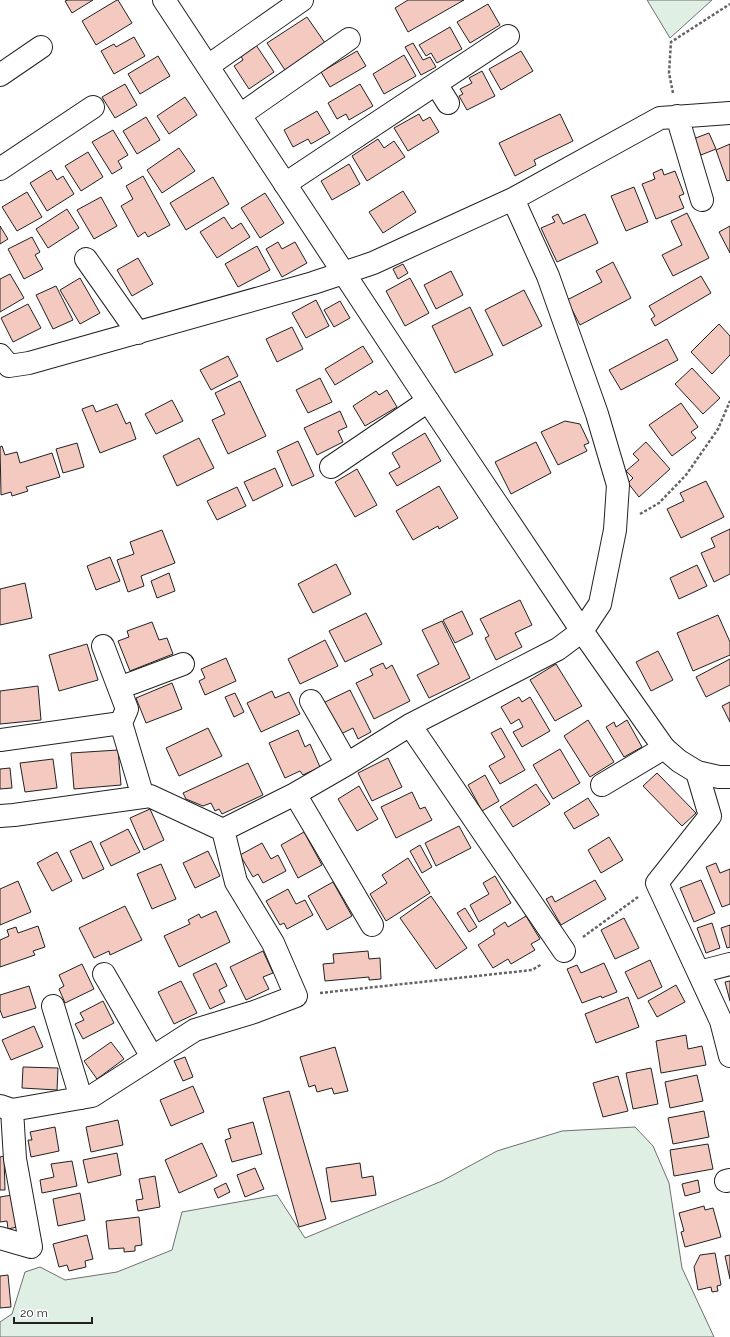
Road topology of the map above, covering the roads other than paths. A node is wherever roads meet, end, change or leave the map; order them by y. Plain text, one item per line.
1 (164, 0) edge
2 (302, 0) edge
3 (508, 36) dead end
4 (349, 39) dead end
5 (41, 47) dead end
6 (208, 66) junction
7 (0, 75) edge
8 (436, 84) junction
9 (448, 103) dead end
10 (93, 107) dead end
11 (730, 113) edge
12 (240, 115) junction
13 (677, 116) junction
14 (0, 169) edge
15 (285, 184) junction
16 (513, 199) junction
17 (702, 200) dead end
18 (86, 259) dead end
19 (344, 272) junction
20 (138, 333) junction
21 (0, 355) edge
22 (428, 401) junction
23 (331, 467) dead end
24 (582, 631) junction
25 (103, 646) dead end
26 (183, 664) dead end
27 (119, 688) junction
28 (311, 701) dead end
29 (121, 723) junction
30 (410, 725) junction
31 (0, 740) edge
32 (664, 748) junction
33 (347, 764) junction
34 (697, 772) junction
35 (730, 777) edge
36 (602, 785) dead end
37 (295, 794) junction
38 (143, 797) junction
39 (0, 816) edge
40 (223, 830) junction
41 (372, 925) dead end
42 (564, 951) road end
43 (730, 964) edge
44 (699, 972) junction
45 (104, 974) dead end
46 (53, 1006) dead end
47 (730, 1056) edge
48 (152, 1057) junction
49 (81, 1098) junction
50 (6, 1108) edge
51 (0, 1238) edge

1 - 6 street
2 - 6 street
3 - 8 street
4 - 12 street
5 - 7 street
6 - 12 street
8 - 9 street
8 - 15 street
10 - 14 street
11 - 13 street
12 - 15 street
13 - 16 street
13 - 17 street
15 - 19 street
16 - 19 street
16 - 24 street
18 - 20 street
19 - 20 street
19 - 22 street
20 - 21 street
22 - 23 street
22 - 24 street
24 - 30 street
24 - 32 street
25 - 27 street
26 - 27 street
27 - 29 street
28 - 33 street
29 - 31 street
29 - 38 street
30 - 33 street
30 - 42 street
32 - 34 street
32 - 36 street
33 - 37 street
34 - 35 street
34 - 44 street
37 - 40 street
37 - 41 street
38 - 39 street
38 - 40 street
40 - 48 street
43 - 44 street
44 - 47 street
45 - 48 street
46 - 49 street
48 - 49 street
49 - 50 street
50 - 51 street

